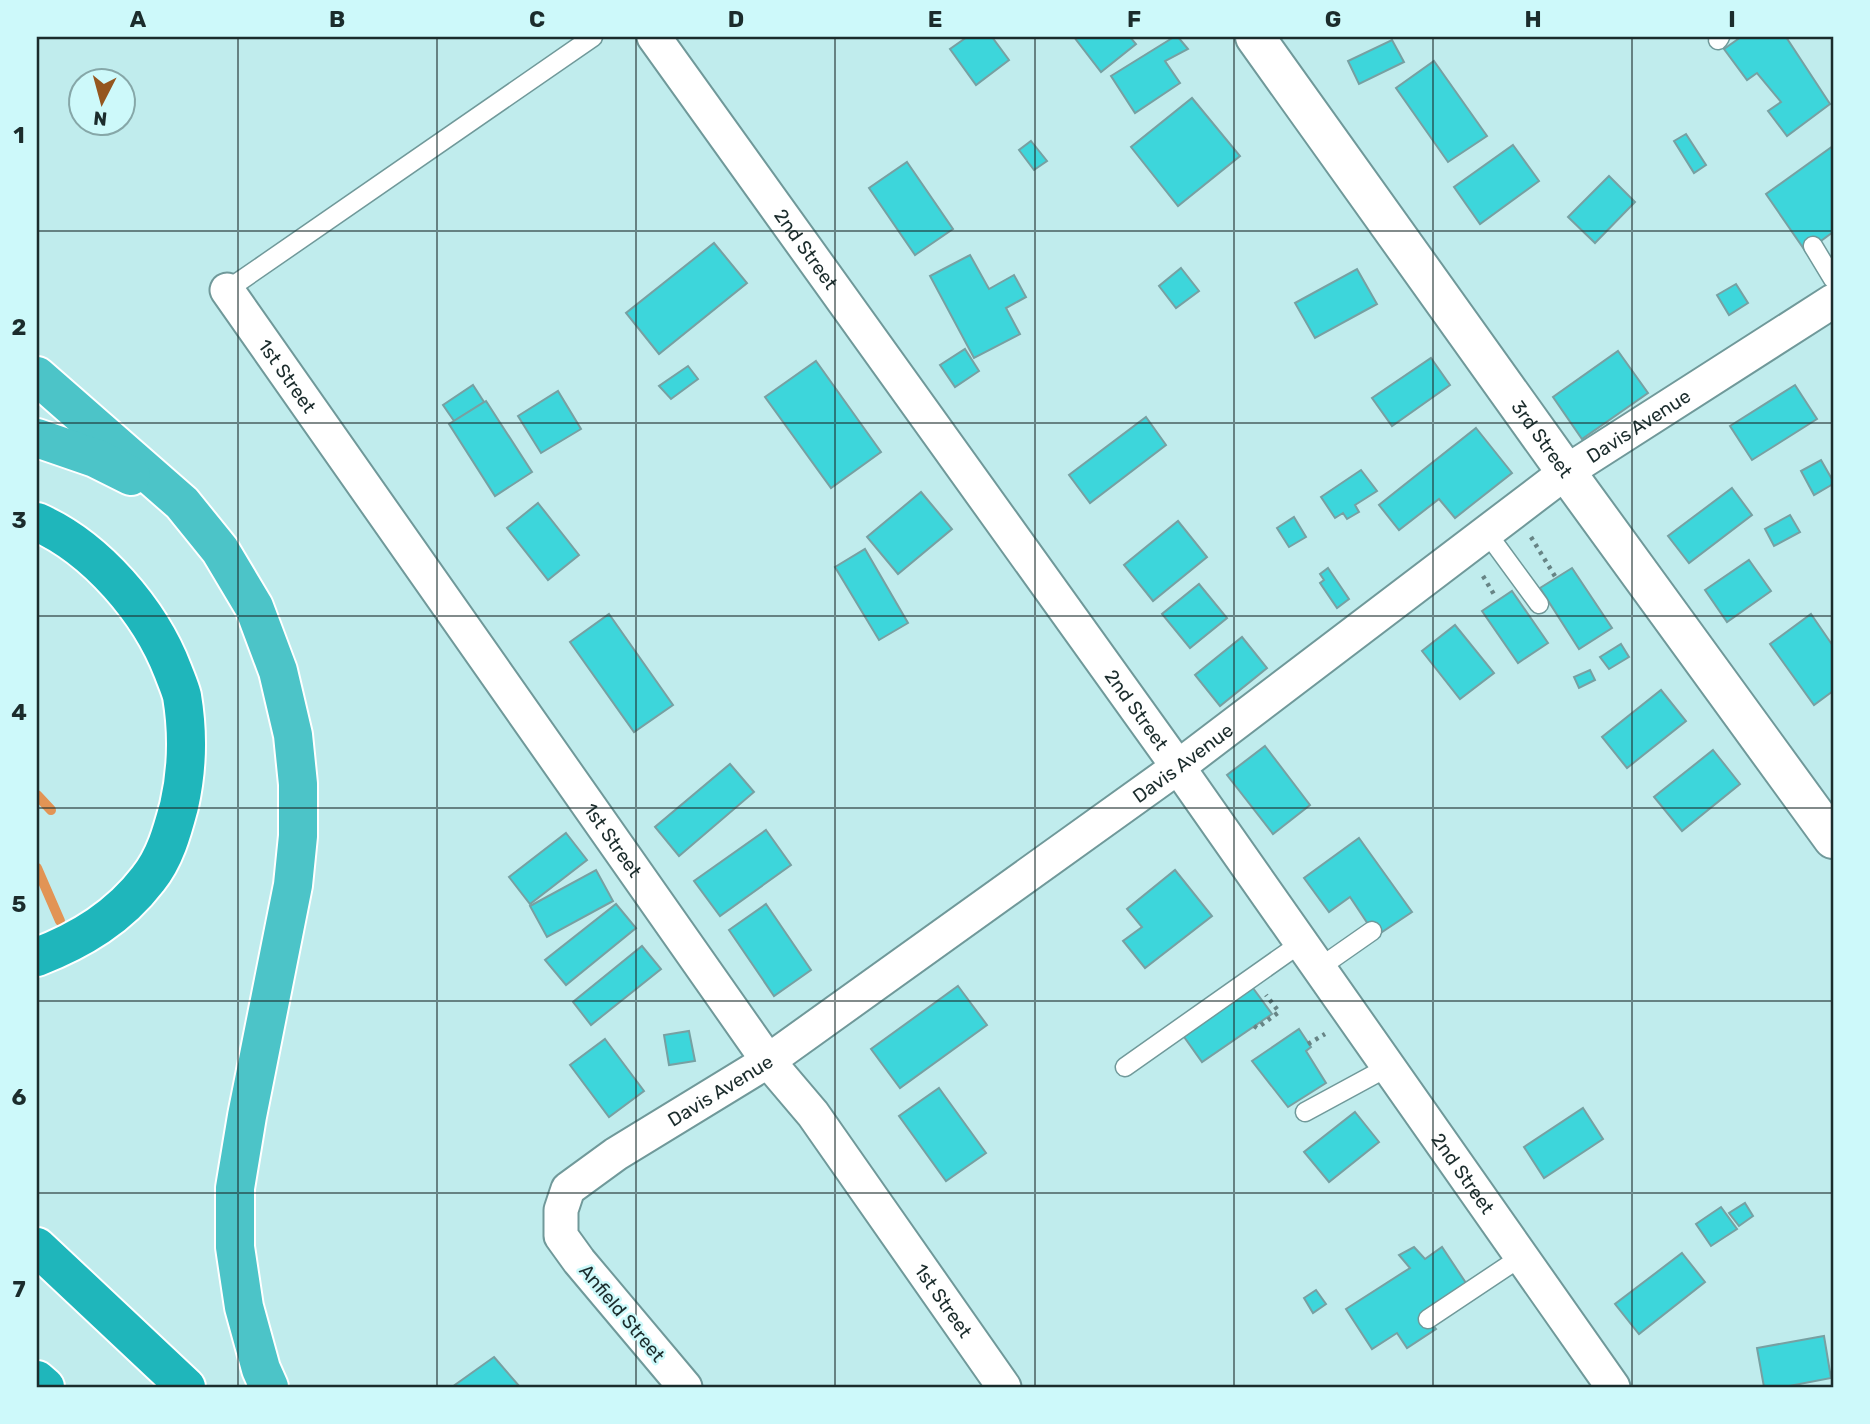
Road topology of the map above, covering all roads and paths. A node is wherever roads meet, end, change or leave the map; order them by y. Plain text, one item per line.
1 (593, 37) edge
2 (654, 37) edge
3 (1255, 37) edge
4 (1813, 246) dead end
5 (1833, 279) edge
6 (227, 290) joint
7 (1833, 301) edge
8 (37, 376) edge
9 (37, 438) edge
10 (1566, 472) junction
11 (182, 503) junction
12 (1515, 511) junction
13 (37, 522) edge
14 (1487, 533) junction
15 (1556, 578) dead end
16 (1539, 604) dead end
17 (1178, 767) junction
18 (1833, 839) edge
19 (1372, 931) dead end
20 (1310, 955) junction
21 (37, 957) edge
22 (1252, 977) junction
23 (1254, 1026) dead end
24 (768, 1061) junction
25 (1388, 1066) junction
26 (1125, 1067) dead end
27 (1305, 1112) dead end
28 (561, 1236) joint
29 (37, 1247) edge
30 (1521, 1257) junction
31 (1428, 1319) dead end
32 (37, 1380) edge
33 (45, 1387) edge
34 (186, 1387) edge
35 (270, 1387) edge
36 (685, 1387) edge
37 (1004, 1387) edge
38 (1613, 1387) edge

1 - 6 lane
2 - 17 street, 2nd Street
3 - 10 street, 3rd Street
4 - 5 lane
6 - 24 street, 1st Street
7 - 10 street, Davis Avenue
8 - 11 highway
9 - 11 highway
10 - 12 street, Davis Avenue
10 - 18 street, 3rd Street
11 - 35 highway
12 - 14 street, Davis Avenue
12 - 15 path
13 - 21 highway
14 - 16 lane
14 - 17 street, Davis Avenue
17 - 20 street, 2nd Street
17 - 24 street, Davis Avenue
19 - 20 lane
20 - 22 lane
20 - 25 street, 2nd Street
22 - 23 path
22 - 26 lane
24 - 28 street, Davis Avenue
24 - 37 street, 1st Street
25 - 27 lane
25 - 30 street, 2nd Street
28 - 36 street, Anfield Street
29 - 34 highway
30 - 31 lane
30 - 38 street, 2nd Street
32 - 33 highway

